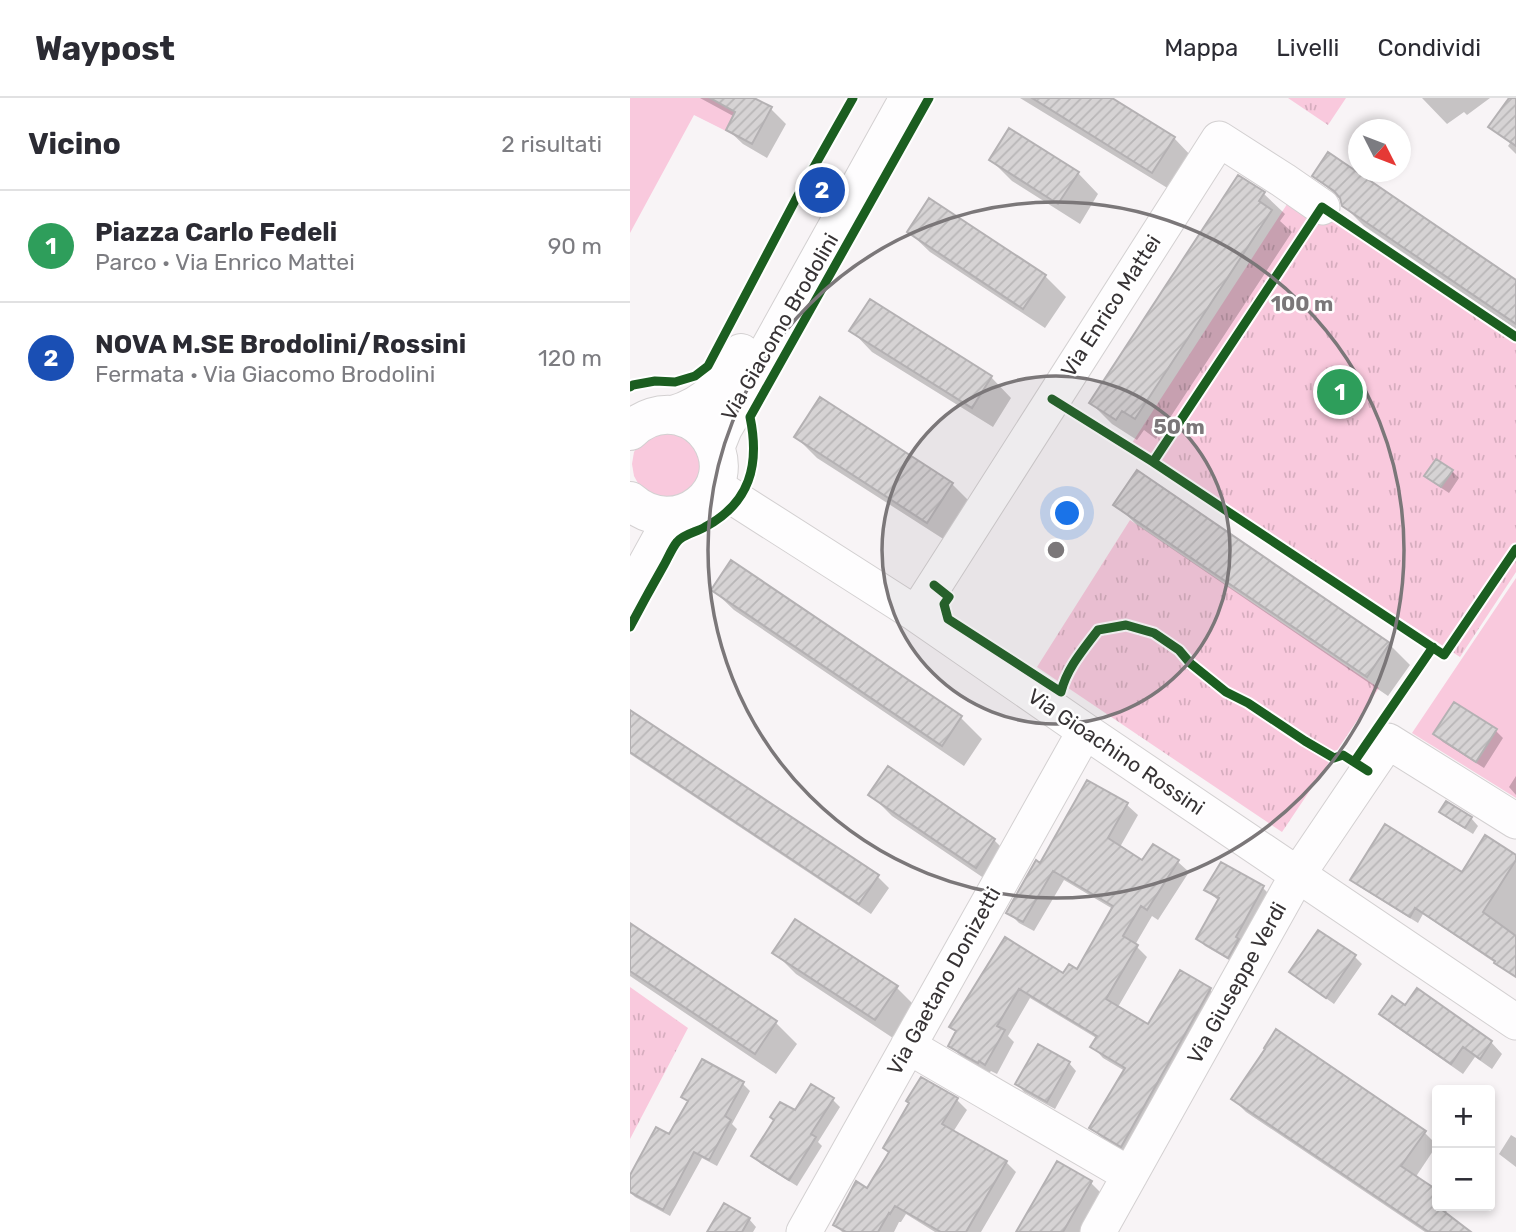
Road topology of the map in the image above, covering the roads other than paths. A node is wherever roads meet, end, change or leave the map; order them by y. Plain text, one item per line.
1 (883, 98) edge
2 (909, 98) edge
3 (1322, 207) dead end
4 (673, 415) junction
5 (630, 431) edge
6 (715, 466) junction
7 (630, 503) edge
8 (684, 514) junction
9 (630, 553) edge
10 (630, 596) edge
11 (916, 614) junction
12 (1084, 731) junction
13 (1516, 821) edge
14 (1298, 874) junction
15 (1516, 1022) edge
16 (908, 1046) junction
17 (1130, 1175) junction
18 (804, 1232) edge
19 (1098, 1232) edge

1 - 4 main road, Via Giacomo Brodolini
2 - 6 main road, Via Giacomo Brodolini
3 - 11 street, Via Enrico Mattei
4 - 5 main road, Via Giacomo Brodolini
4 - 6 main road
6 - 8 main road, Via Giacomo Brodolini
6 - 11 street, Via Gioachino Rossini
7 - 8 main road
7 - 9 main road
8 - 10 main road
11 - 12 street, Via Gioachino Rossini
12 - 14 street, Via Gioachino Rossini
12 - 16 street, Via Gaetano Donizetti
13 - 14 street, Via Giuseppe Verdi
14 - 15 street, Via Gioachino Rossini
14 - 17 street, Via Giuseppe Verdi
16 - 17 street
16 - 18 street, Via Gaetano Donizetti
17 - 19 street, Via Giuseppe Verdi

